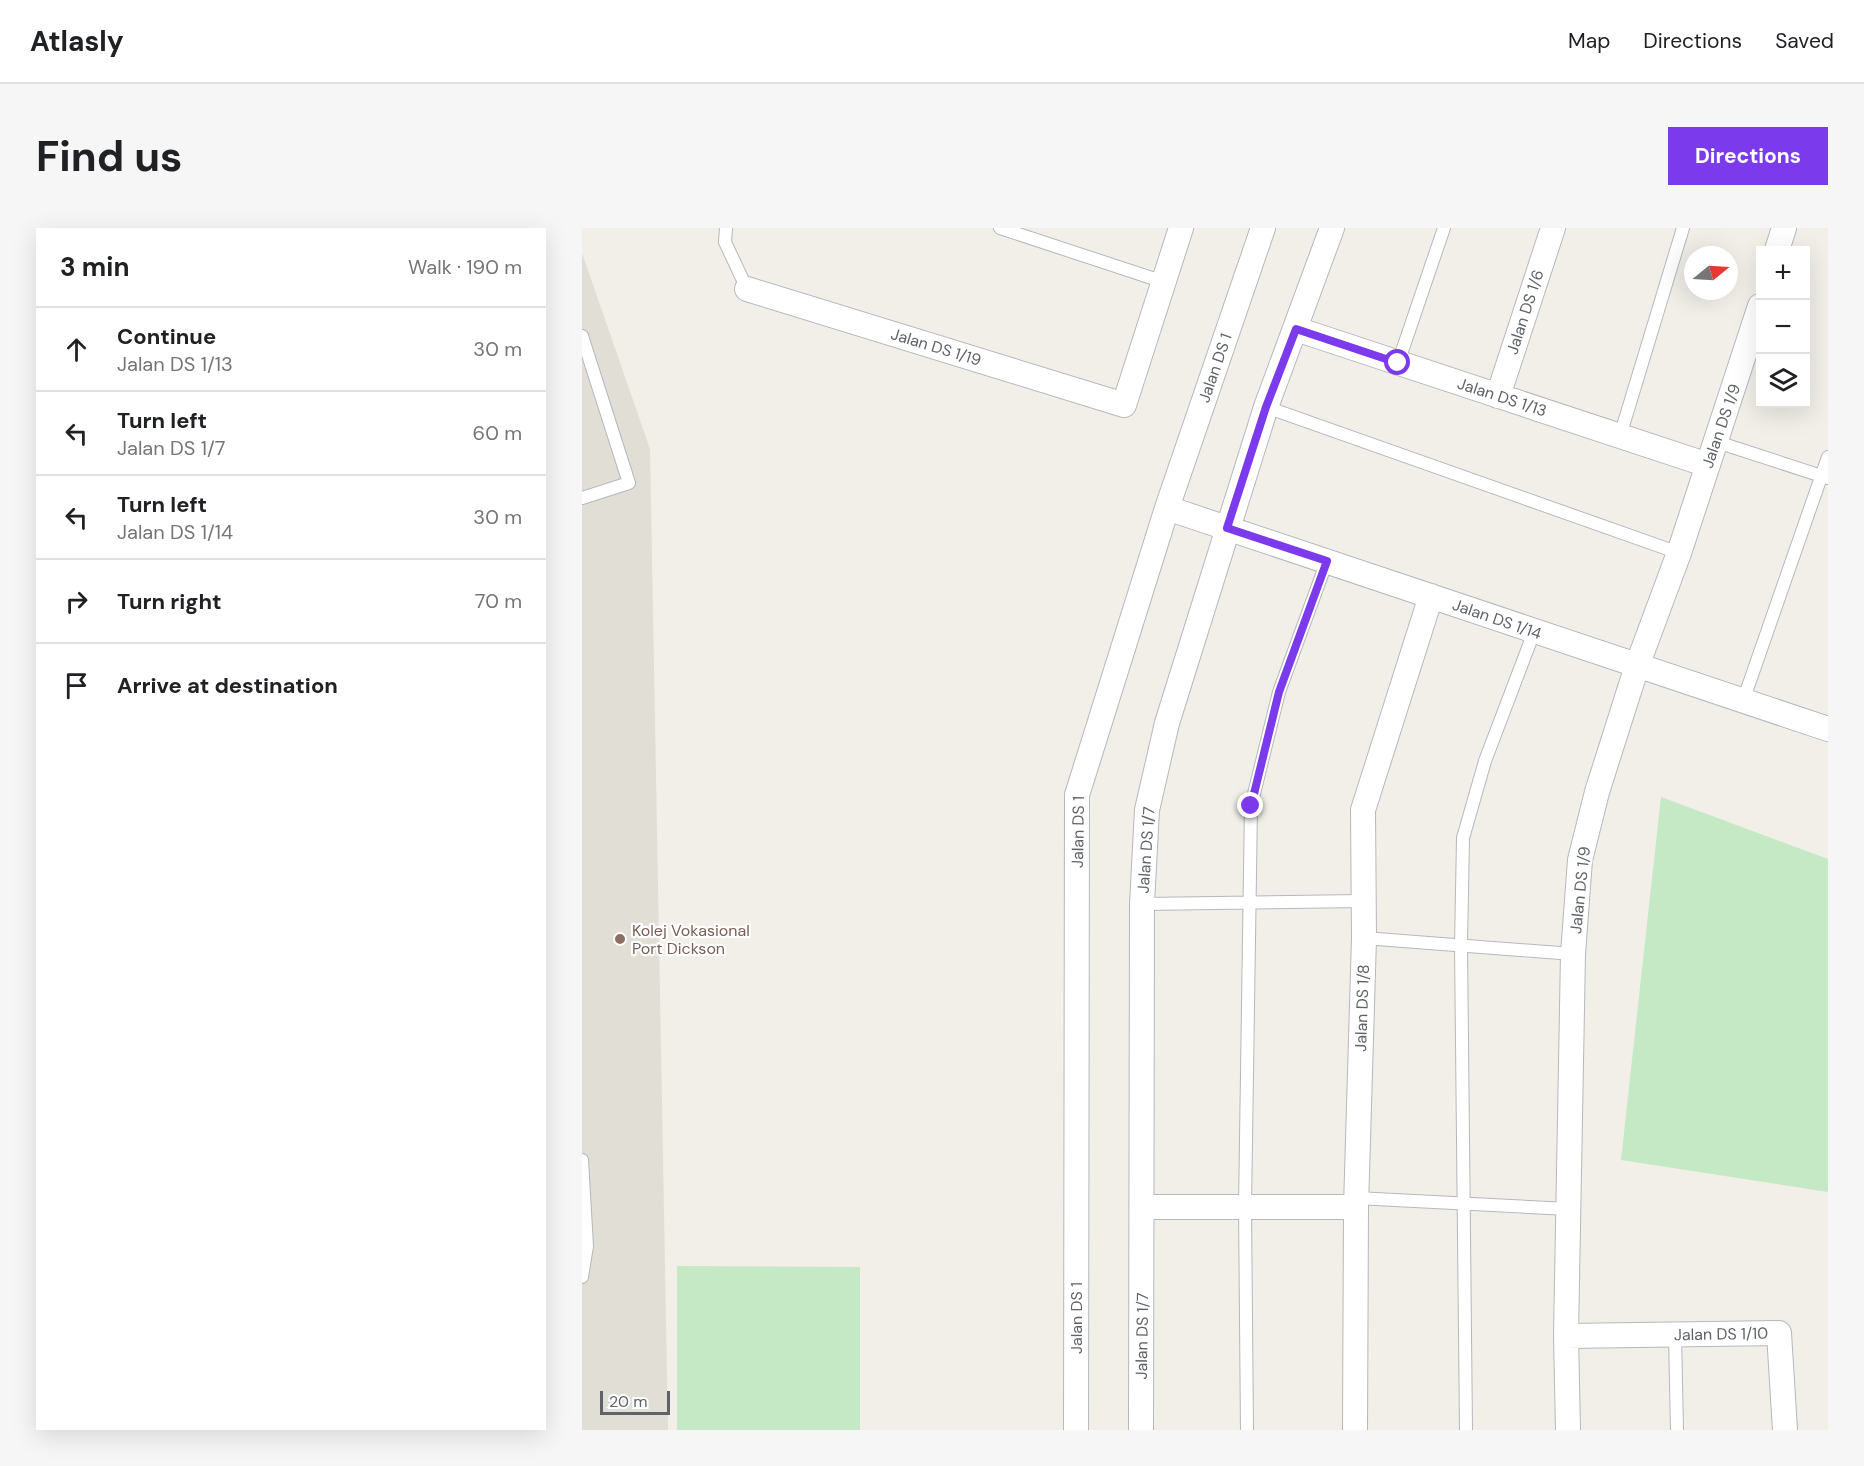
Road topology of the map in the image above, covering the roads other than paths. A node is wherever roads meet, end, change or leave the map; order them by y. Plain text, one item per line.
1 (726, 228) edge
2 (1000, 228) edge
3 (1181, 228) edge
4 (1263, 228) edge
5 (1332, 228) edge
6 (1444, 228) edge
7 (1553, 228) edge
8 (1683, 228) edge
9 (1784, 228) edge
10 (1778, 246) edge
11 (1164, 282) junction
12 (747, 289) joint
13 (1756, 321) edge
14 (1296, 329) junction
15 (582, 336) edge
16 (1398, 363) junction
17 (1498, 396) junction
18 (1266, 407) junction
19 (1620, 436) junction
20 (1717, 442) junction
21 (1828, 457) edge
22 (1708, 465) junction
23 (1825, 477) edge
24 (582, 498) edge
25 (1167, 508) junction
26 (1227, 528) junction
27 (1679, 553) junction
28 (1327, 561) junction
29 (1431, 596) junction
30 (1534, 632) junction
31 (1637, 666) junction
32 (1743, 701) junction
33 (1828, 729) edge
34 (1362, 901) junction
35 (1250, 903) junction
36 (1143, 904) junction
37 (1364, 938) junction
38 (1461, 945) junction
39 (1573, 954) junction
40 (582, 1160) edge
41 (1356, 1202) junction
42 (1464, 1204) junction
43 (1143, 1207) junction
44 (1245, 1207) junction
45 (1568, 1209) junction
46 (582, 1277) edge
47 (1675, 1335) junction
48 (1566, 1336) junction
49 (1076, 1430) edge
50 (1141, 1430) edge
51 (1247, 1430) edge
52 (1355, 1430) edge
53 (1466, 1430) edge
54 (1568, 1430) edge
55 (1677, 1430) edge
56 (1785, 1430) edge

1 - 12 lane
2 - 11 lane
3 - 11 street
4 - 25 street, Jalan DS 1
5 - 14 street, Jalan DS 1/7
6 - 16 lane
7 - 17 street, Jalan DS 1/6
8 - 19 lane
9 - 10 street
11 - 12 street, Jalan DS 1/19
13 - 20 street, Jalan DS 1/9
14 - 16 street, Jalan DS 1/13
14 - 18 street, Jalan DS 1/7
15 - 24 lane
16 - 17 street, Jalan DS 1/13
17 - 19 street, Jalan DS 1/13
18 - 26 street, Jalan DS 1/7
18 - 27 lane
19 - 22 street, Jalan DS 1/13
20 - 22 street, Jalan DS 1/9
20 - 23 lane
21 - 23 lane
22 - 27 street, Jalan DS 1/9
23 - 32 lane
25 - 26 street, Jalan DS 1/14
25 - 49 street, Jalan DS 1
26 - 28 street, Jalan DS 1/14
26 - 36 street, Jalan DS 1/7
27 - 31 street, Jalan DS 1/9
28 - 29 street, Jalan DS 1/14
28 - 35 lane
29 - 30 street, Jalan DS 1/14
29 - 34 street, Jalan DS 1/8
30 - 31 street, Jalan DS 1/14
30 - 38 lane
31 - 32 street, Jalan DS 1/14
31 - 39 street, Jalan DS 1/9
32 - 33 street, Jalan DS 1/14
34 - 35 lane
34 - 37 street, Jalan DS 1/8
35 - 36 lane
35 - 44 lane
36 - 43 street, Jalan DS 1/7
37 - 38 lane
37 - 41 street, Jalan DS 1/8
38 - 39 lane
38 - 42 lane
39 - 45 street, Jalan DS 1/9
40 - 46 lane
41 - 42 lane
41 - 44 street
41 - 52 street, Jalan DS 1/8
42 - 45 lane
42 - 53 lane
43 - 44 street
43 - 50 street, Jalan DS 1/7
44 - 51 lane
45 - 48 street, Jalan DS 1/9
47 - 48 street, Jalan DS 1/10
47 - 55 lane
47 - 56 street, Jalan DS 1/10
48 - 54 street, Jalan DS 1/9

